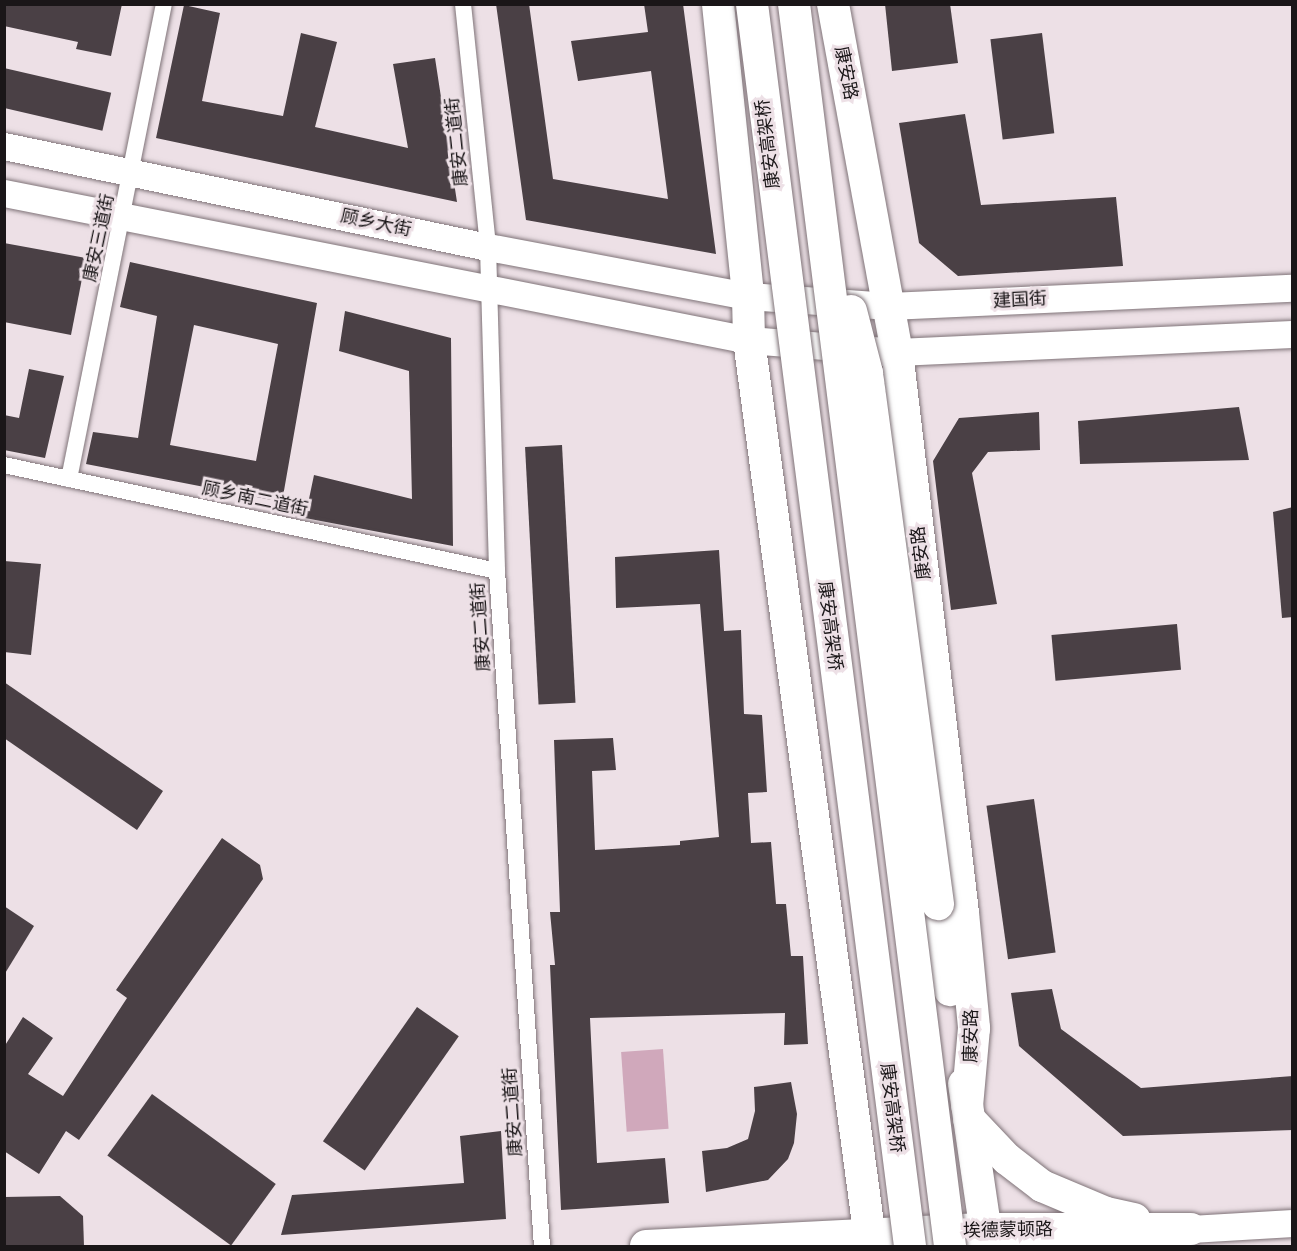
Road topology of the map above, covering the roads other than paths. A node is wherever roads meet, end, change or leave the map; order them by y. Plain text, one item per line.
1 (164, 4) edge
2 (463, 4) edge
3 (718, 4) edge
4 (752, 4) edge
5 (794, 4) edge
6 (833, 4) edge
7 (4, 146) edge
8 (132, 172) junction
9 (773, 181) junction
10 (818, 183) junction
11 (4, 193) edge
12 (123, 216) junction
13 (488, 247) junction
14 (1293, 288) edge
15 (489, 290) junction
16 (748, 296) junction
17 (889, 306) junction
18 (1293, 334) edge
19 (749, 340) junction
20 (897, 352) junction
21 (4, 465) edge
22 (69, 479) junction
23 (497, 571) junction
24 (968, 1112) junction
25 (868, 1211) junction
26 (1293, 1223) edge
27 (1178, 1233) edge
28 (987, 1238) edge
29 (542, 1246) edge
30 (646, 1246) edge
31 (871, 1246) edge
32 (910, 1246) edge
33 (950, 1246) edge

1 - 8 street, 康安三道街
2 - 13 street, 康安二道街
3 - 16 highway
4 - 9 highway, 康安高架桥, bridge
5 - 10 highway, bridge
6 - 17 highway, 康安路
7 - 8 main road, 顾乡大街
8 - 12 street, 康安三道街
8 - 13 main road, 顾乡大街
9 - 25 highway, bridge
9 - 32 highway, 康安高架桥, bridge
10 - 24 highway, 康安路, bridge
10 - 33 highway, bridge
11 - 12 main road
12 - 15 main road
12 - 22 street, 康安三道街
13 - 15 street, 康安二道街
13 - 16 main road, 顾乡大街
14 - 17 main road, 建国街
15 - 19 main road
15 - 23 street, 康安二道街
16 - 17 main road, 建国街
16 - 19 highway
17 - 20 highway, 康安路
18 - 20 main road
19 - 20 main road
19 - 25 highway
20 - 24 highway, 康安路
21 - 22 street, 顾乡南二道街
22 - 23 street, 顾乡南二道街
23 - 29 street, 康安二道街
24 - 27 highway
24 - 28 highway, 康安路
25 - 31 highway
26 - 27 main road
27 - 28 highway, 埃德蒙顿路
28 - 30 highway, 埃德蒙顿路

